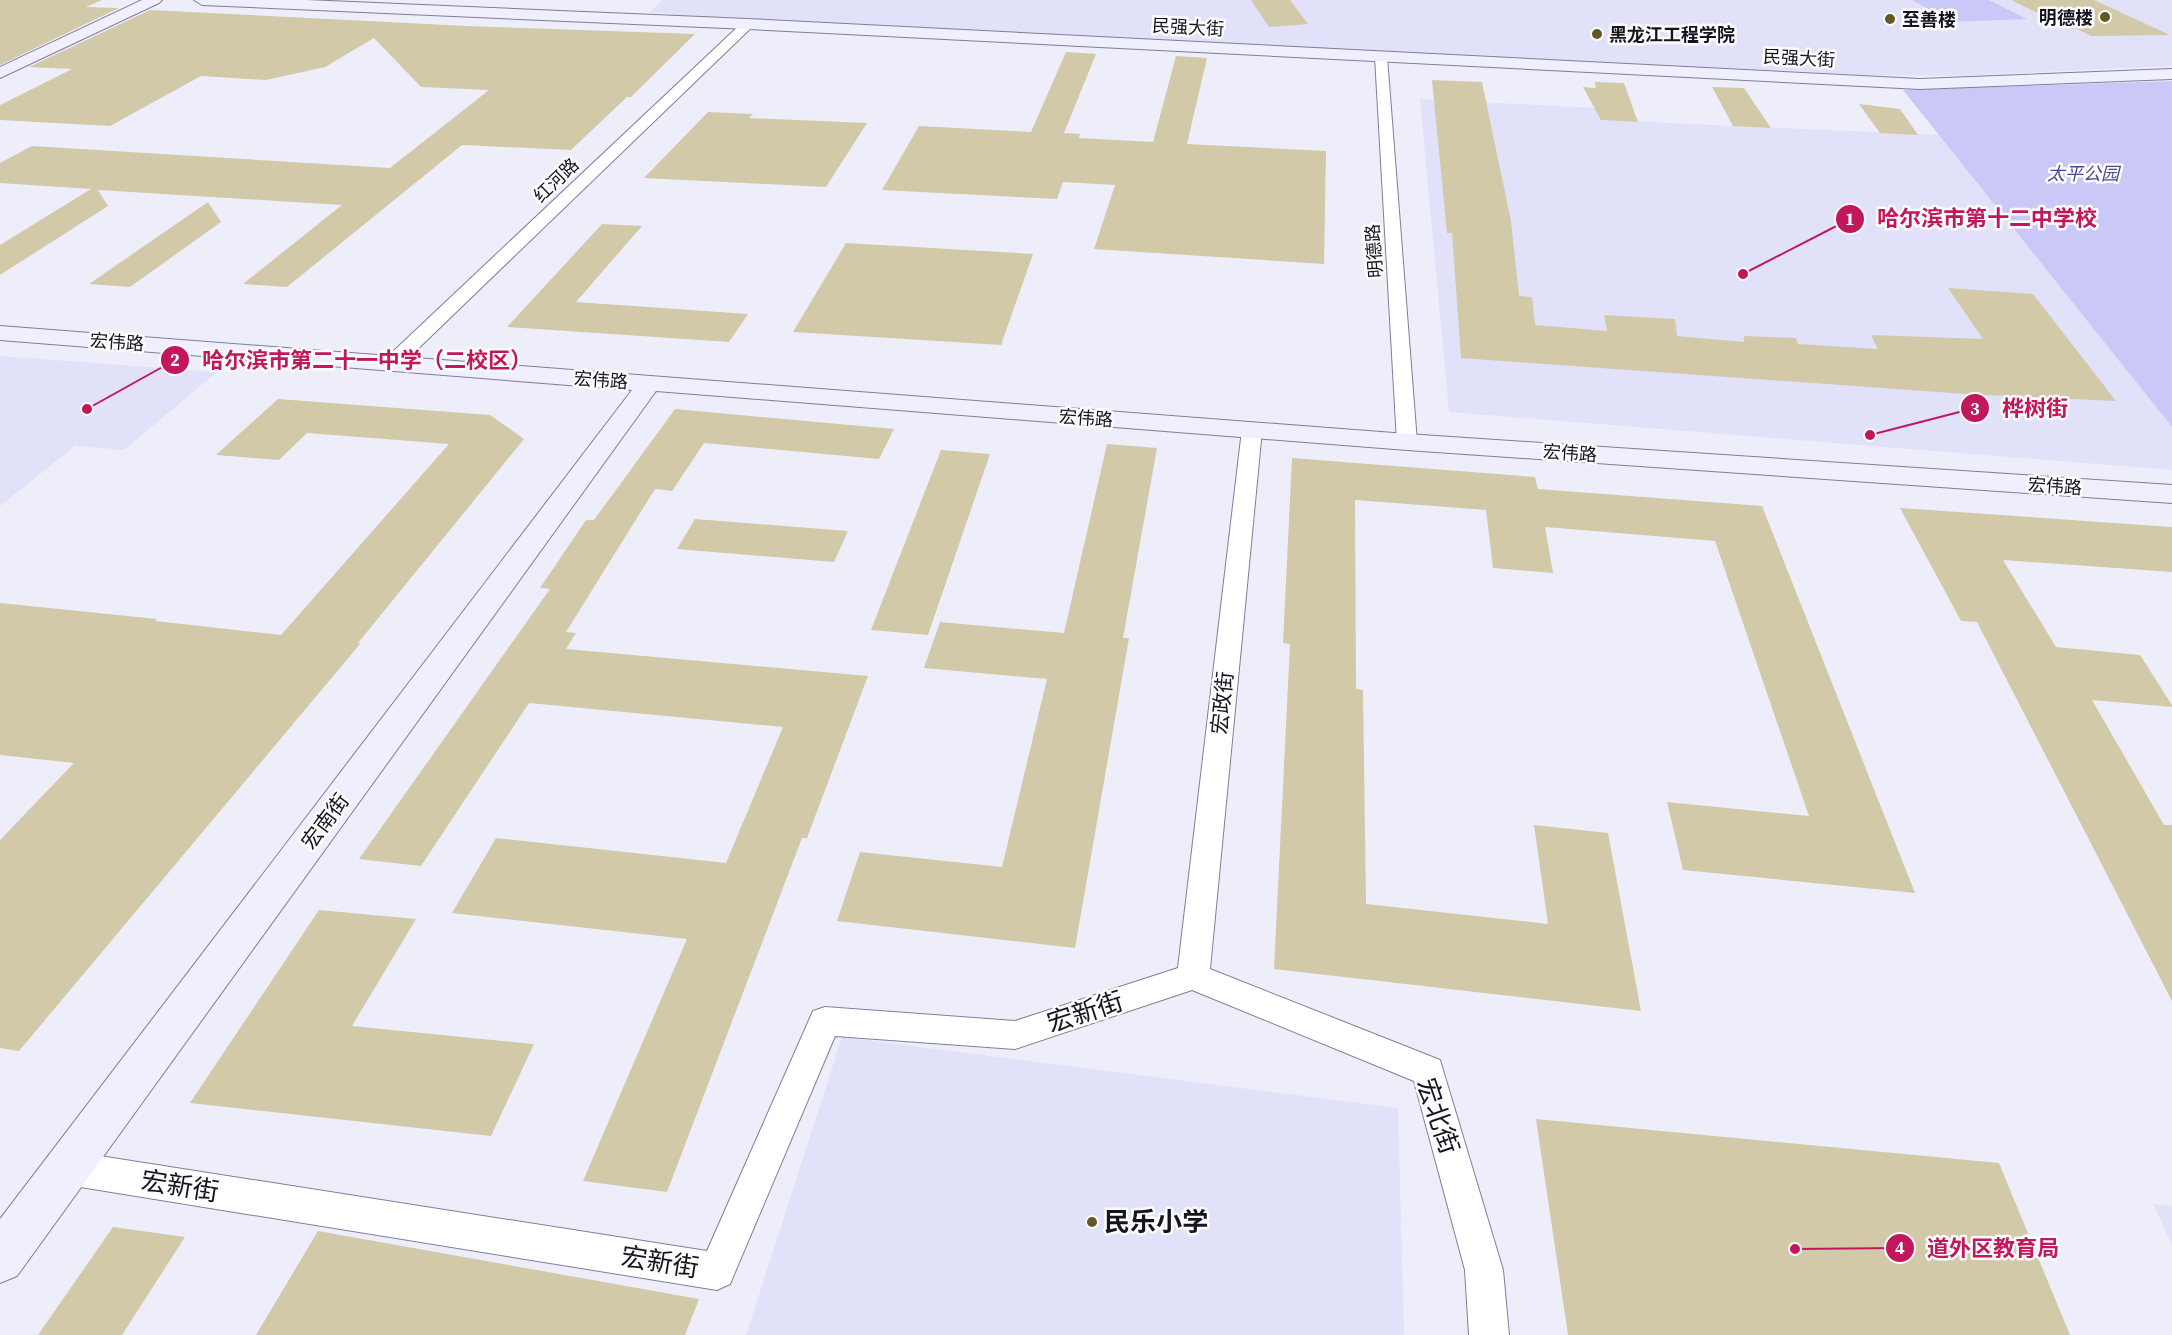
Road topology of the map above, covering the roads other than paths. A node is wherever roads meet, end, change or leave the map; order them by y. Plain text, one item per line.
1 (154, 0) edge
2 (202, 0) edge
3 (748, 24) junction
4 (1381, 57) junction
5 (0, 74) edge
6 (2172, 74) edge
7 (0, 333) edge
8 (391, 364) junction
9 (649, 384) junction
10 (1251, 430) junction
11 (1407, 442) junction
12 (2172, 494) edge
13 (1193, 976) junction
14 (68, 1168) junction
15 (0, 1259) edge
16 (1489, 1335) edge

1 - 5 street
2 - 3 street, 民强大街
3 - 4 street, 民强大街
3 - 8 street, 红河路
4 - 6 street, 民强大街
4 - 11 street, 明德路
7 - 8 street, 宏伟路
8 - 9 street, 宏伟路
9 - 10 street, 宏伟路
9 - 14 street, 宏南街
10 - 11 street, 宏伟路
10 - 13 street, 宏政街
11 - 12 street, 宏伟路
13 - 14 street, 宏新街
13 - 16 street, 宏北街
14 - 15 street, 宏南街

